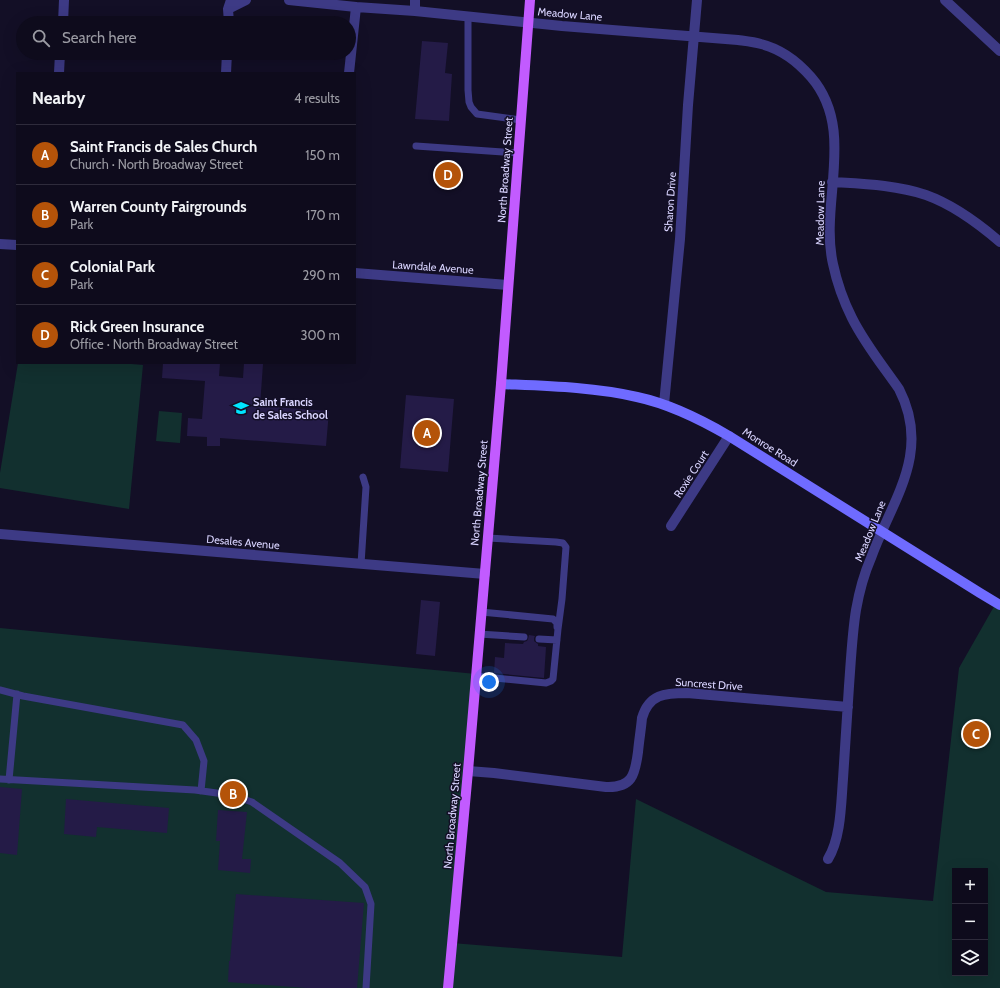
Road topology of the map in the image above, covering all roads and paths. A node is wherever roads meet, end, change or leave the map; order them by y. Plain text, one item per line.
1 (64, 0) edge
2 (246, 0) edge
3 (289, 0) edge
4 (416, 0) edge
5 (530, 0) edge
6 (697, 0) edge
7 (945, 0) edge
8 (230, 4) edge
9 (356, 7) junction
10 (415, 12) junction
11 (63, 16) edge
12 (229, 16) edge
13 (355, 16) edge
14 (468, 16) junction
15 (529, 22) junction
16 (694, 36) junction
17 (1000, 51) edge
18 (60, 60) edge
19 (227, 60) edge
20 (350, 60) edge
21 (59, 72) edge
22 (226, 72) edge
23 (349, 72) edge
24 (521, 120) junction
25 (416, 146) dead end
26 (519, 153) junction
27 (832, 182) junction
28 (1000, 242) edge
29 (0, 244) edge
30 (16, 245) edge
31 (356, 273) edge
32 (508, 285) junction
33 (501, 384) junction
34 (664, 404) junction
35 (730, 436) junction
36 (363, 477) dead end
37 (671, 526) dead end
38 (882, 532) junction
39 (0, 534) edge
40 (488, 538) junction
41 (360, 564) junction
42 (485, 574) junction
43 (1000, 605) edge
44 (481, 612) junction
45 (558, 629) junction
46 (479, 634) junction
47 (524, 637) dead end
48 (539, 639) dead end
49 (557, 640) junction
50 (475, 676) junction
51 (0, 690) edge
52 (17, 694) junction
53 (848, 706) junction
54 (468, 771) junction
55 (0, 780) edge
56 (9, 780) junction
57 (201, 791) junction
58 (828, 859) dead end
59 (366, 988) edge
60 (448, 988) edge

1 - 11 street
2 - 8 street
3 - 9 street, Meadow Lane
4 - 10 street
5 - 15 main road, North Broadway Street
6 - 16 street, Sharon Drive
7 - 17 street
8 - 12 street
9 - 10 street, Meadow Lane
9 - 13 street
10 - 14 street, Meadow Lane
14 - 15 street, Meadow Lane
14 - 24 lane
15 - 16 street, Meadow Lane
15 - 24 main road, North Broadway Street
16 - 27 street, Meadow Lane
16 - 34 street, Sharon Drive
18 - 21 street
19 - 22 street
20 - 23 street
24 - 26 main road, North Broadway Street
25 - 26 lane
26 - 32 main road, North Broadway Street
27 - 28 street
27 - 38 street, Meadow Lane
29 - 30 street
31 - 32 street, Lawndale Avenue
32 - 33 main road, North Broadway Street
33 - 34 street, Monroe Road
33 - 40 main road, North Broadway Street
34 - 35 street, Monroe Road
35 - 37 street, Roxie Court
35 - 38 street, Monroe Road
36 - 41 lane
38 - 43 street, Monroe Road
38 - 53 street, Meadow Lane
39 - 41 street, Desales Avenue
40 - 42 main road, North Broadway Street
40 - 45 lane
41 - 42 street, Desales Avenue
42 - 44 main road, North Broadway Street
44 - 45 lane
44 - 46 main road, North Broadway Street
45 - 49 lane
46 - 47 lane
46 - 50 main road, North Broadway Street
48 - 49 lane
49 - 50 lane
50 - 54 main road, North Broadway Street
51 - 52 lane
52 - 56 lane
52 - 57 lane
53 - 54 street, Suncrest Drive
53 - 58 street, Meadow Lane
54 - 60 main road, North Broadway Street
55 - 56 lane
56 - 57 lane
57 - 59 lane

